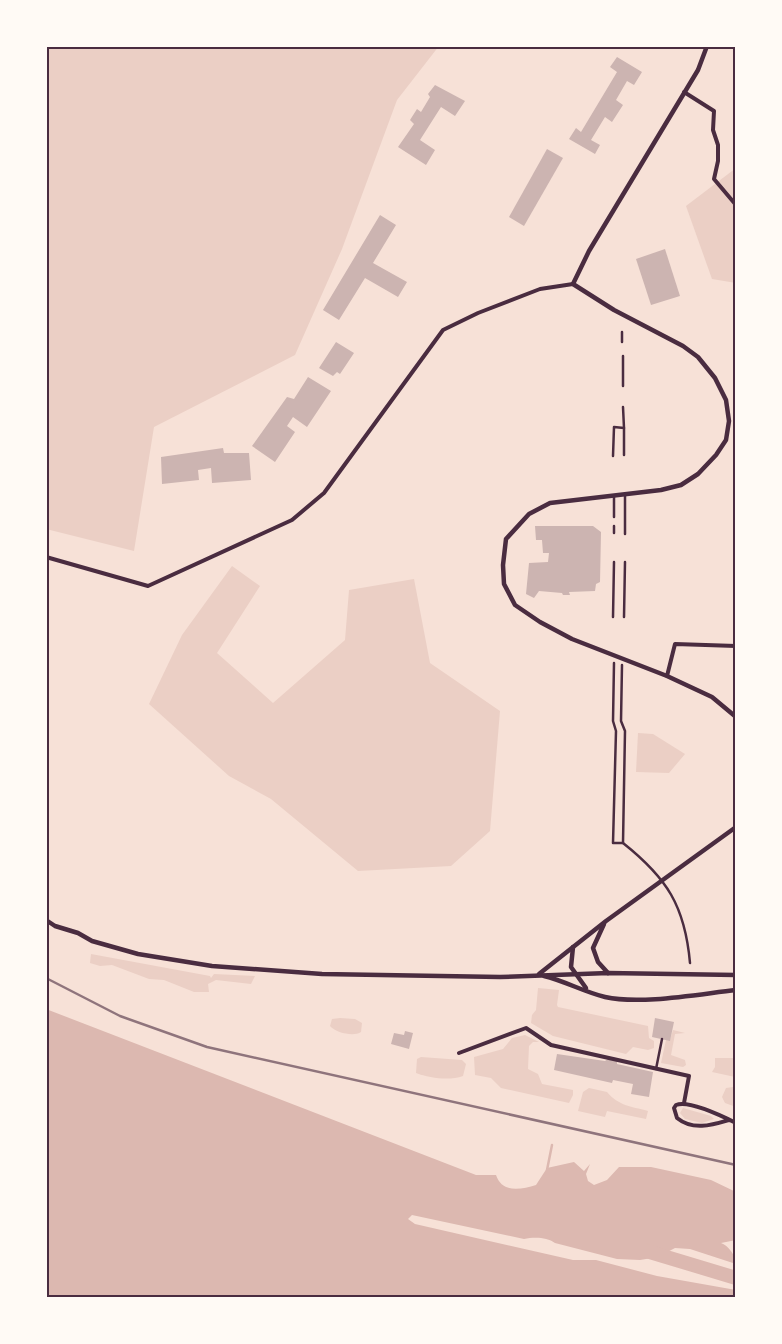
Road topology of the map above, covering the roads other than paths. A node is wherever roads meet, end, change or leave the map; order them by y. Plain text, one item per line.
1 (707, 46) edge
2 (684, 92) junction
3 (736, 205) edge
4 (573, 284) junction
5 (622, 332) dead end
6 (622, 342) dead end
7 (623, 356) dead end
8 (624, 386) dead end
9 (623, 407) dead end
10 (624, 428) junction
11 (624, 455) dead end
12 (613, 456) dead end
13 (624, 494) junction
14 (614, 495) junction
15 (614, 518) dead end
16 (614, 526) dead end
17 (614, 533) dead end
18 (625, 534) dead end
19 (46, 557) edge
20 (614, 562) dead end
21 (625, 562) dead end
22 (613, 616) dead end
23 (624, 617) dead end
24 (736, 646) edge
25 (614, 663) dead end
26 (622, 665) dead end
27 (667, 676) junction
28 (736, 717) edge
29 (736, 827) edge
30 (623, 844) junction
31 (663, 880) junction
32 (46, 920) edge
33 (606, 921) junction
34 (573, 947) junction
35 (690, 963) dead end
36 (608, 973) junction
37 (538, 974) junction
38 (574, 974) junction
39 (736, 976) edge
40 (587, 990) junction
41 (736, 990) edge
42 (662, 1039) dead end
43 (460, 1052) dead end
44 (656, 1069) junction
45 (684, 1103) junction
46 (729, 1120) junction
47 (736, 1123) edge

1 - 2 street
2 - 3 street
2 - 4 street
4 - 13 street
4 - 19 street
5 - 6 street
7 - 8 street
9 - 10 street
10 - 11 street
10 - 12 street
13 - 14 street
13 - 18 street
14 - 15 street
14 - 27 street
16 - 17 street
20 - 22 street
21 - 23 street
24 - 27 street
25 - 30 street
26 - 30 street
27 - 28 street
29 - 31 street
30 - 31 street
31 - 33 street
31 - 35 street
32 - 37 street
33 - 34 street
33 - 36 street
34 - 37 street
34 - 38 street
36 - 38 street
36 - 39 street
37 - 38 street
37 - 40 street
38 - 40 street
40 - 41 street
42 - 44 street
43 - 44 street
44 - 45 street
45 - 46 street
45 - 46 street
46 - 47 street

